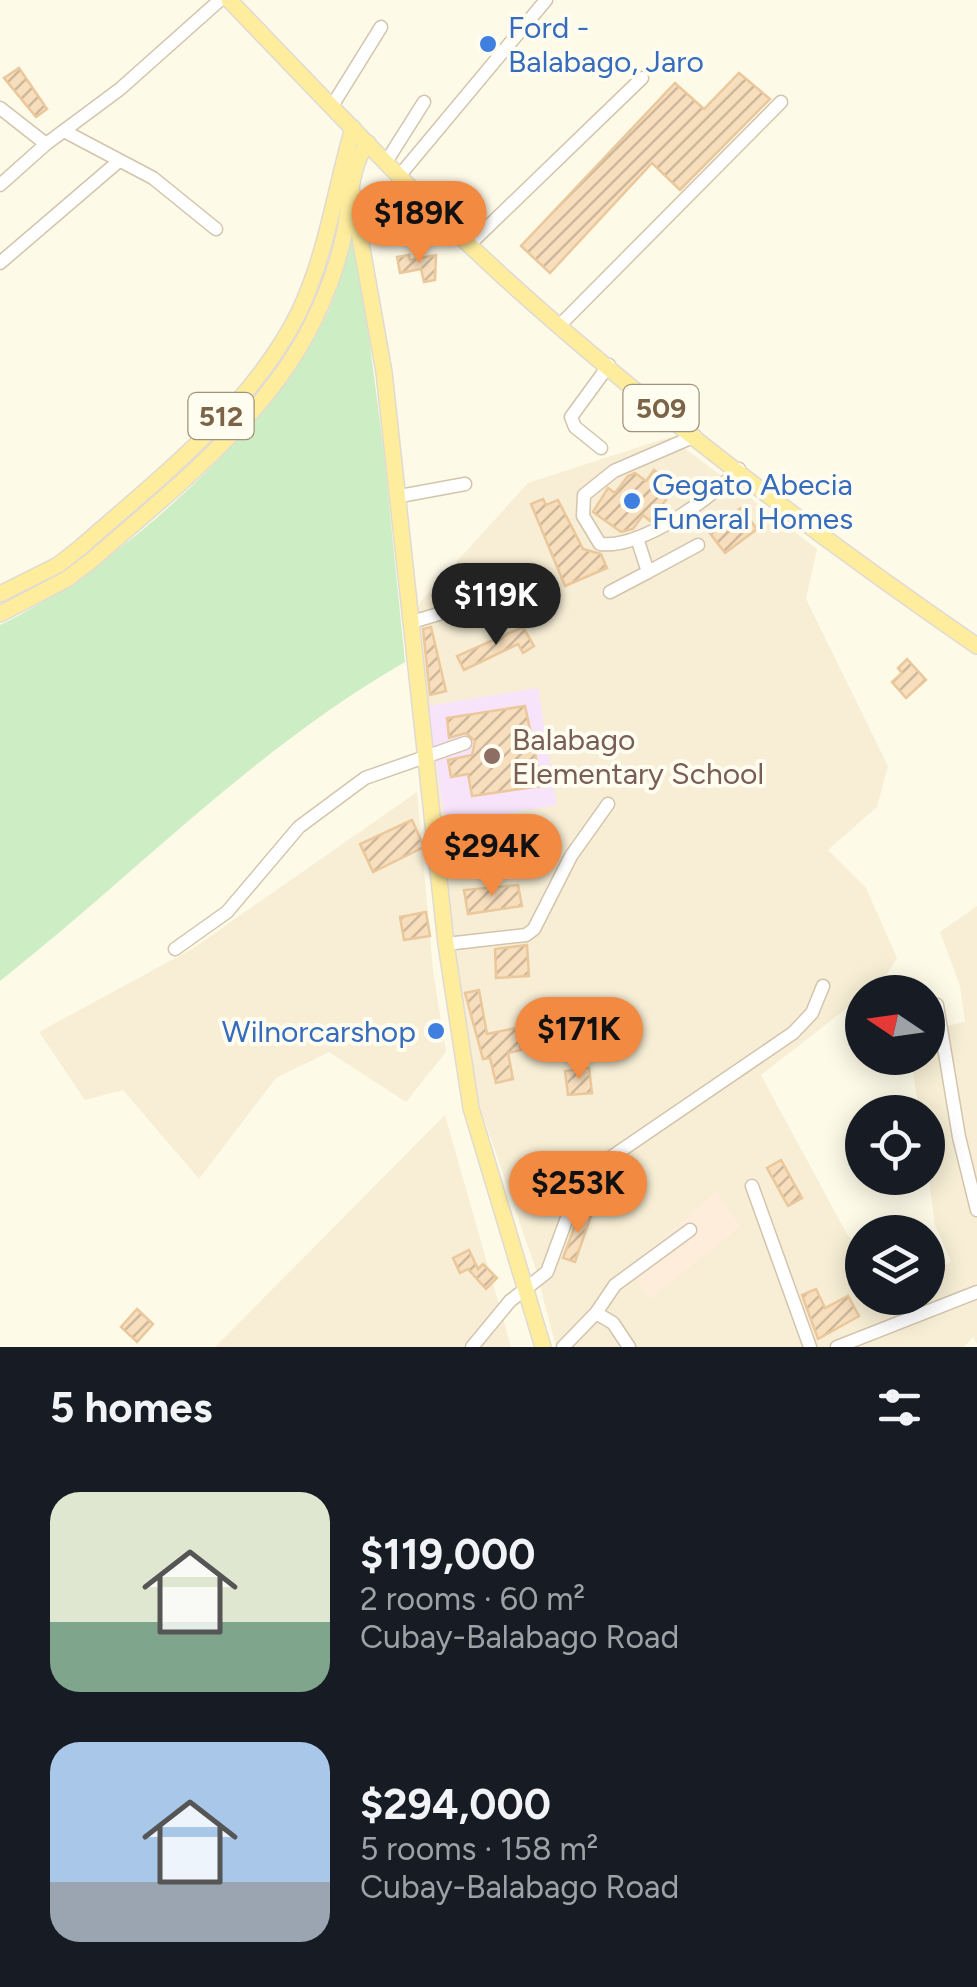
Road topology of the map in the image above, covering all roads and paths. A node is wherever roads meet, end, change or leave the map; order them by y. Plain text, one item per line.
1 (220, 0) edge
2 (229, 0) edge
3 (546, 0) edge
4 (381, 28) dead end
5 (642, 78) dead end
6 (424, 102) dead end
7 (780, 102) dead end
8 (332, 106) junction
9 (0, 108) edge
10 (353, 128) junction
11 (64, 132) junction
12 (368, 142) junction
13 (46, 144) junction
14 (120, 161) junction
15 (386, 162) junction
16 (400, 175) junction
17 (1, 184) edge
18 (352, 192) junction
19 (216, 229) dead end
20 (470, 244) junction
21 (0, 263) edge
22 (560, 325) junction
23 (609, 365) junction
24 (695, 436) junction
25 (601, 448) dead end
26 (739, 469) junction
27 (465, 484) dead end
28 (400, 496) junction
29 (637, 538) junction
30 (698, 545) dead end
31 (648, 572) junction
32 (610, 592) dead end
33 (0, 594) edge
34 (484, 600) dead end
35 (0, 614) edge
36 (412, 622) junction
37 (977, 646) edge
38 (465, 743) dead end
39 (427, 756) junction
40 (608, 804) dead end
41 (446, 944) junction
42 (174, 949) dead end
43 (822, 986) dead end
44 (945, 1053) edge
45 (752, 1186) dead end
46 (977, 1210) edge
47 (690, 1230) dead end
48 (524, 1288) junction
49 (977, 1292) edge
50 (596, 1313) junction
51 (472, 1347) edge
52 (543, 1347) edge
53 (563, 1347) edge
54 (629, 1347) edge
55 (810, 1347) edge
56 (837, 1347) edge

1 - 11 street
2 - 8 main road, 509
3 - 16 street
4 - 8 street
5 - 20 street
6 - 15 street
7 - 22 street
8 - 10 main road, 509
9 - 13 street
10 - 12 main road, 509
10 - 33 main road, 512
11 - 13 street
11 - 14 street
12 - 15 main road, 509
12 - 18 main road, 512
13 - 17 street
14 - 19 street
14 - 21 street
15 - 16 main road, 509
16 - 20 main road, 509
18 - 28 main road
18 - 35 main road, 512
20 - 22 main road, 509
22 - 23 main road, 509
23 - 24 main road, 509
23 - 25 street
24 - 26 main road, 509
24 - 29 street
26 - 29 street
26 - 37 main road, 509
27 - 28 street
28 - 36 main road
29 - 31 street
30 - 31 street
31 - 32 street
34 - 36 street
36 - 39 main road
38 - 39 street
39 - 41 main road
39 - 42 street
40 - 41 street
41 - 48 main road
43 - 48 street
44 - 46 street
45 - 55 street
47 - 50 street
48 - 51 street
48 - 52 main road
49 - 56 street
50 - 53 street
50 - 54 street

